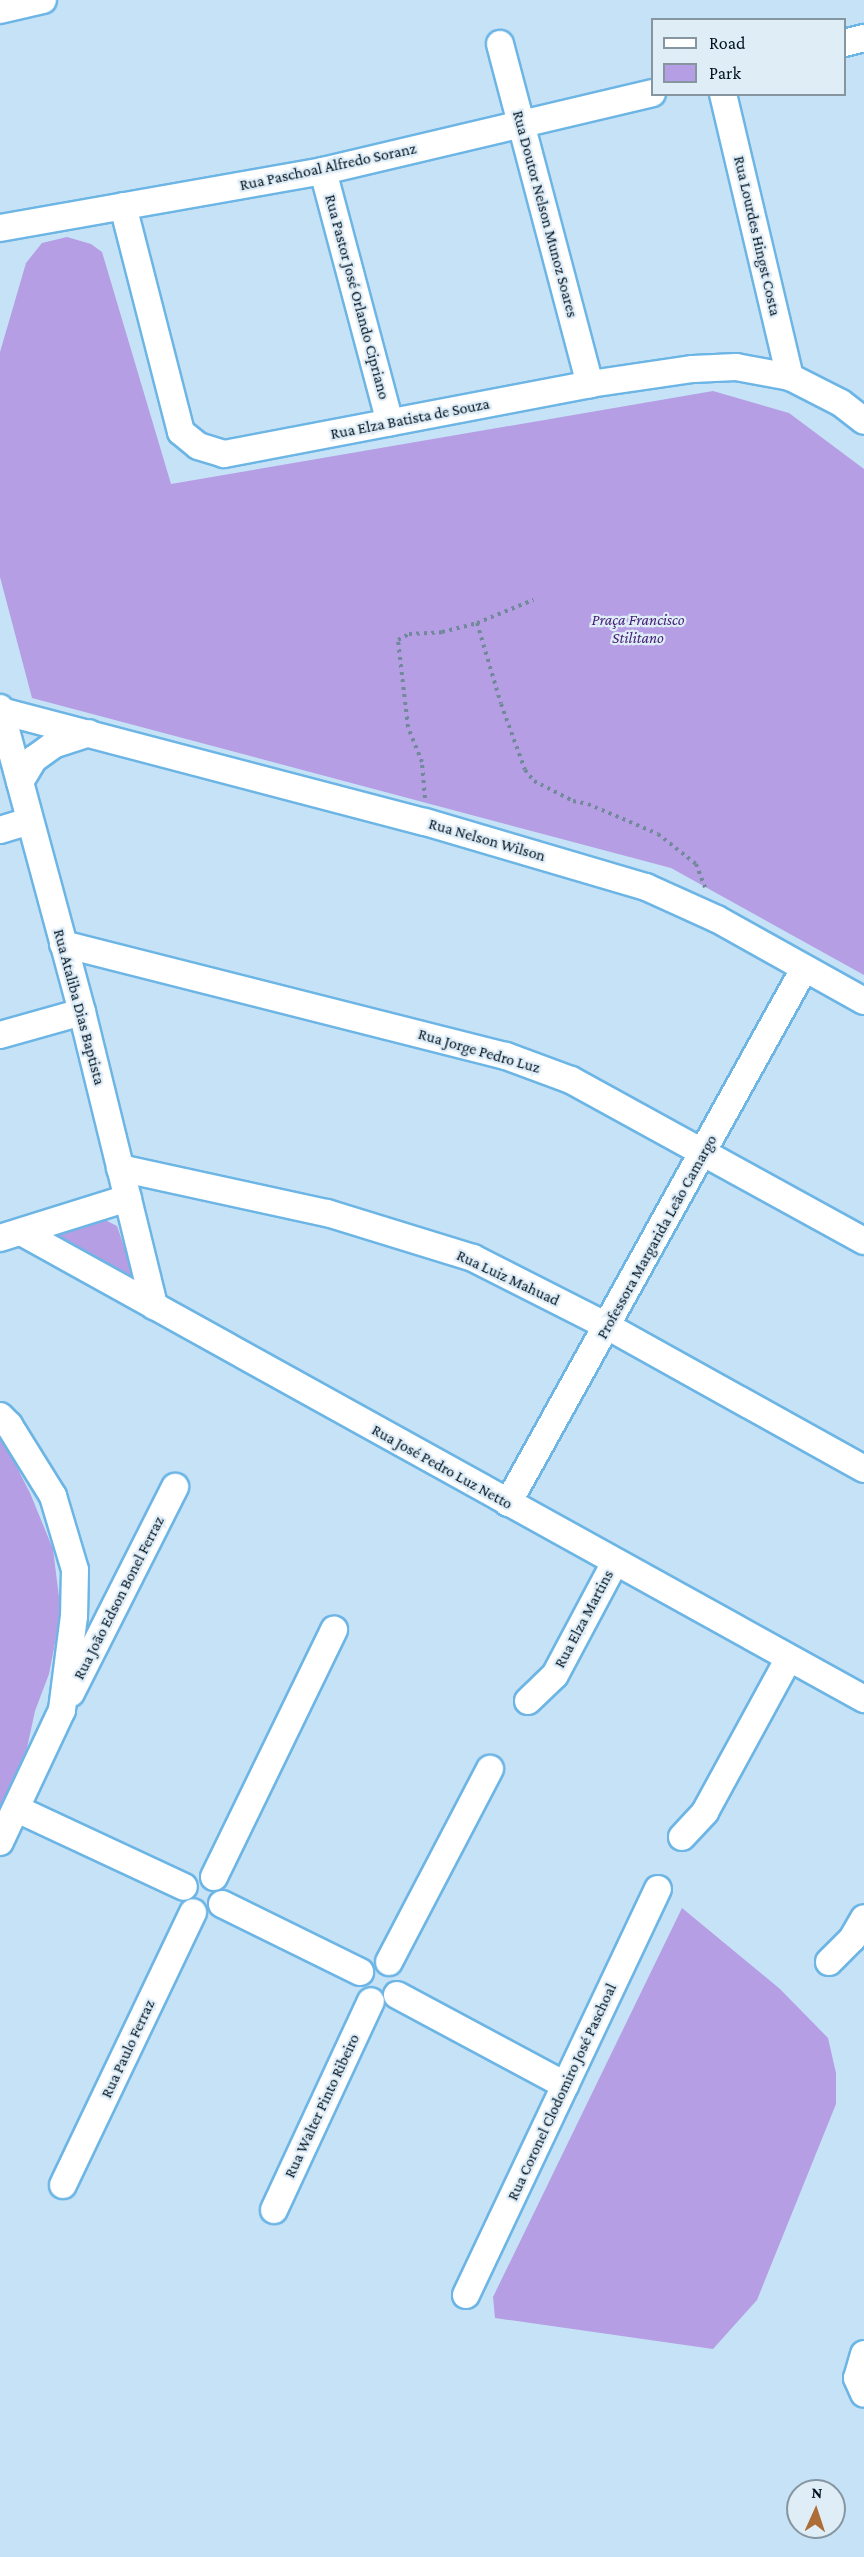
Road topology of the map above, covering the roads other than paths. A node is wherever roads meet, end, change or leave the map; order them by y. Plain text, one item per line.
1 (43, 0) edge
2 (0, 10) edge
3 (864, 38) edge
4 (846, 42) edge
5 (500, 44) dead end
6 (651, 93) edge
7 (723, 96) edge
8 (522, 124) junction
9 (323, 171) junction
10 (123, 206) junction
11 (0, 228) edge
12 (790, 377) junction
13 (590, 384) junction
14 (864, 421) edge
15 (390, 422) junction
16 (0, 710) edge
17 (89, 733) junction
18 (20, 782) junction
19 (29, 821) junction
20 (0, 830) edge
21 (63, 944) junction
22 (804, 969) junction
23 (864, 1001) edge
24 (82, 1012) junction
25 (0, 1035) edge
26 (705, 1152) junction
27 (120, 1168) junction
28 (128, 1198) junction
29 (11, 1235) edge
30 (864, 1241) edge
31 (154, 1306) junction
32 (607, 1326) junction
33 (0, 1416) edge
34 (864, 1469) edge
35 (175, 1487) dead end
36 (508, 1503) junction
37 (615, 1562) junction
38 (334, 1630) dead end
39 (789, 1658) junction
40 (864, 1699) edge
41 (528, 1701) dead end
42 (63, 1710) junction
43 (490, 1769) dead end
44 (16, 1809) junction
45 (682, 1837) dead end
46 (0, 1842) edge
47 (214, 1877) junction
48 (184, 1887) junction
49 (658, 1889) dead end
50 (222, 1905) junction
51 (193, 1912) junction
52 (864, 1918) edge
53 (389, 1962) junction
54 (829, 1962) dead end
55 (360, 1972) junction
56 (397, 1995) junction
57 (371, 2001) junction
58 (565, 2085) junction
59 (63, 2186) dead end
60 (274, 2210) dead end
61 (466, 2295) dead end

1 - 2 street
3 - 4 street
5 - 8 street, Rua Doutor Nelson Munoz Soares
6 - 8 street, Rua Paschoal Alfredo Soranz
7 - 12 street, Rua Lourdes Hingst Costa
8 - 9 street, Rua Paschoal Alfredo Soranz
8 - 13 street, Rua Doutor Nelson Munoz Soares
9 - 10 street, Rua Paschoal Alfredo Soranz
9 - 15 street, Rua Pastor José Orlando Cipriano
10 - 11 street, Rua Paschoal Alfredo Soranz
10 - 15 street, Rua Elza Batista de Souza
12 - 13 street, Rua Elza Batista de Souza
12 - 14 street, Rua Elza Batista de Souza
13 - 15 street, Rua Elza Batista de Souza
16 - 17 street, Rua Nelson Wilson
16 - 18 street, Rua Ataliba Dias Baptista
17 - 18 street
17 - 22 street, Rua Nelson Wilson
18 - 19 street, Rua Ataliba Dias Baptista
19 - 20 street
19 - 21 street, Rua Ataliba Dias Baptista
21 - 24 street, Rua Ataliba Dias Baptista
21 - 26 street, Rua Jorge Pedro Luz
22 - 23 street, Rua Nelson Wilson
22 - 26 street, Professora Margarida Leão Camargo
24 - 25 street
24 - 27 street, Rua Ataliba Dias Baptista
26 - 30 street, Rua Jorge Pedro Luz
26 - 32 street, Professora Margarida Leão Camargo
27 - 28 street, Rua Ataliba Dias Baptista
27 - 32 street, Rua Luiz Mahuad
28 - 29 street
28 - 31 street, Rua Ataliba Dias Baptista
29 - 31 street, Rua José Pedro Luz Netto
31 - 36 street, Rua José Pedro Luz Netto
32 - 34 street, Rua Luiz Mahuad
32 - 36 street, Professora Margarida Leão Camargo
33 - 42 street
35 - 42 street, Rua João Edson Bonel Ferraz
36 - 37 street, Rua José Pedro Luz Netto
37 - 39 street, Rua José Pedro Luz Netto
37 - 41 street, Rua Elza Martins
38 - 47 street
39 - 40 street, Rua José Pedro Luz Netto
39 - 45 street
42 - 44 street, Rua João Edson Bonel Ferraz
43 - 53 street
44 - 46 street, Rua João Edson Bonel Ferraz
44 - 48 street
47 - 48 street
47 - 50 street
48 - 51 street
49 - 58 street, Rua Coronel Clodomiro José Paschoal
50 - 51 street
50 - 55 street
51 - 59 street, Rua Paulo Ferraz
52 - 54 street
53 - 55 street
53 - 56 street
55 - 57 street
56 - 57 street
56 - 58 street
57 - 60 street, Rua Walter Pinto Ribeiro
58 - 61 street, Rua Coronel Clodomiro José Paschoal

